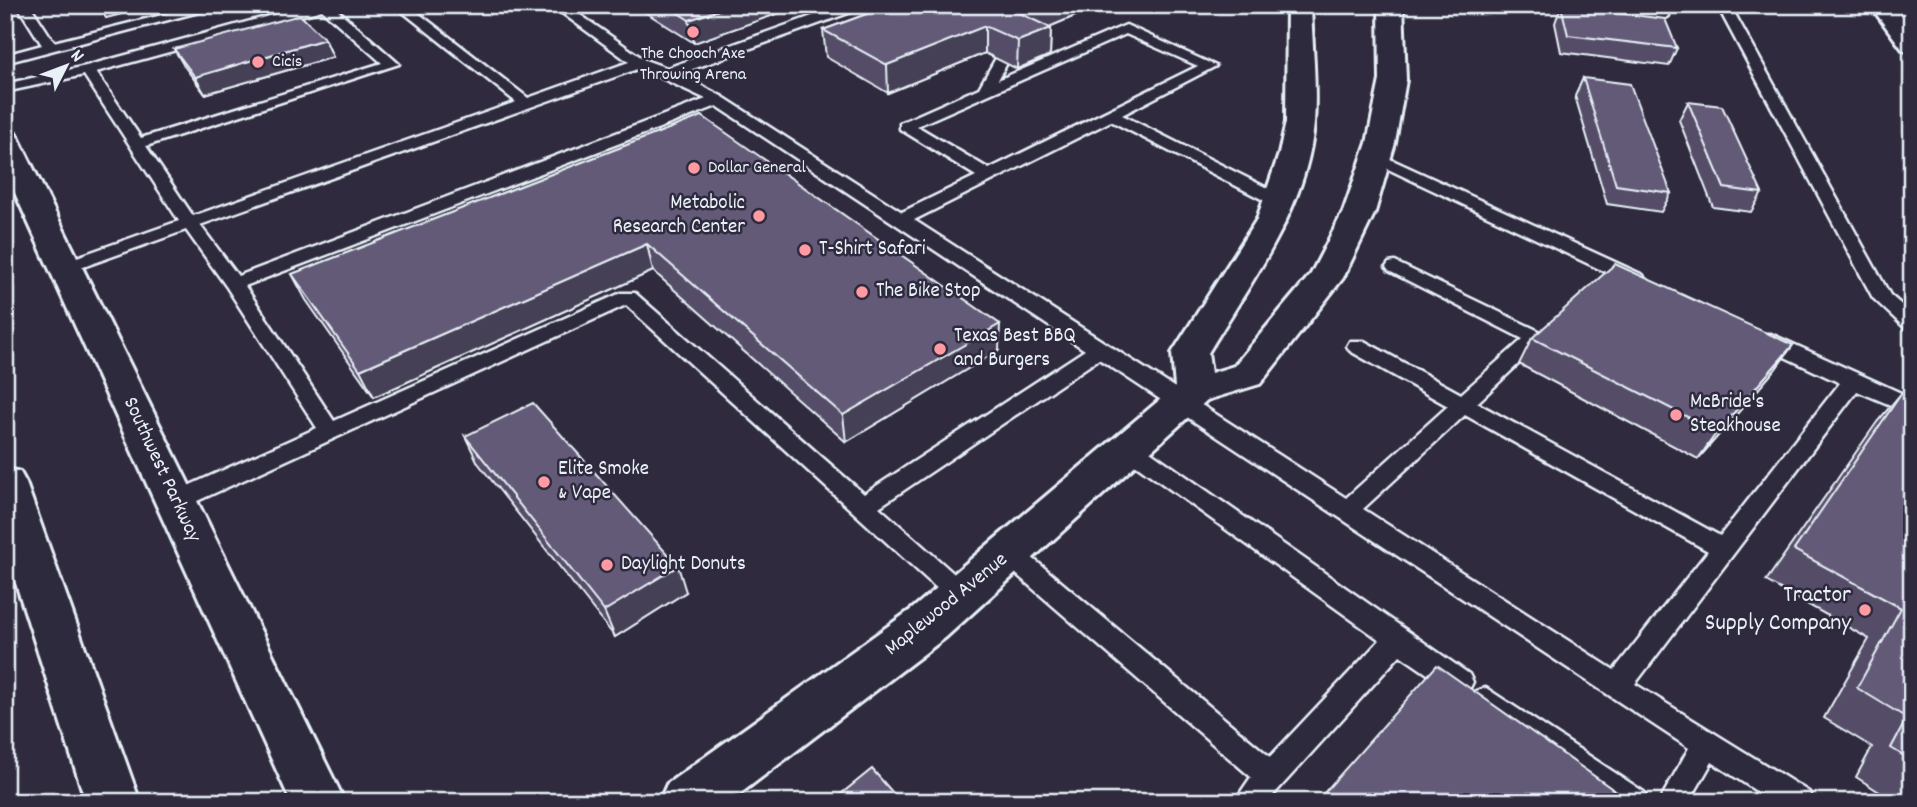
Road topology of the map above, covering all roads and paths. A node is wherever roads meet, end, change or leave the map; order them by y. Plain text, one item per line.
1 (23, 5) edge
2 (219, 5) edge
3 (324, 5) edge
4 (400, 5) edge
5 (557, 5) edge
6 (849, 5) edge
7 (1299, 5) edge
8 (1391, 5) edge
9 (1564, 5) edge
10 (1657, 5) edge
11 (1723, 5) edge
12 (1882, 5) edge
13 (1912, 45) edge
14 (50, 47) junction
15 (1046, 48) edge
16 (1083, 49) junction
17 (5, 59) edge
18 (1001, 61) edge
19 (640, 63) junction
20 (88, 70) junction
21 (667, 73) junction
22 (5, 88) edge
23 (985, 91) junction
24 (718, 100) junction
25 (526, 103) junction
26 (1111, 115) junction
27 (5, 139) edge
28 (137, 144) junction
29 (1377, 158) junction
30 (988, 176) junction
31 (1279, 201) junction
32 (900, 220) junction
33 (189, 223) junction
34 (66, 267) junction
35 (1395, 267) dead end
36 (1613, 268) junction
37 (234, 284) junction
38 (1594, 286) edge
39 (1651, 286) edge
40 (1912, 324) edge
41 (1739, 327) edge
42 (1357, 345) dead end
43 (1099, 350) junction
44 (1853, 381) junction
45 (1187, 397) junction
46 (1463, 404) junction
47 (1912, 407) edge
48 (331, 433) junction
49 (1129, 448) junction
50 (5, 483) edge
51 (176, 501) junction
52 (863, 506) junction
53 (1346, 511) junction
54 (1724, 549) junction
55 (1009, 554) junction
56 (961, 595) junction
57 (1398, 639) junction
58 (1617, 687) junction
59 (1707, 744) junction
60 (1271, 776) junction
61 (113, 802) edge
62 (318, 802) edge
63 (686, 802) edge
64 (1248, 802) edge
65 (1634, 802) edge
66 (1673, 802) edge
67 (1799, 802) edge

1 - 14 lane
2 - 14 lane
3 - 20 lane
3 - 28 lane
4 - 25 lane
5 - 19 lane
6 - 21 lane
7 - 31 street
8 - 29 street, Maplewood Avenue
9 - 10 lane
11 - 40 lane
12 - 13 street
14 - 17 lane
15 - 16 lane
16 - 23 lane
16 - 26 lane
18 - 23 lane
19 - 21 lane
19 - 25 lane
20 - 22 lane
20 - 28 lane
21 - 24 lane
23 - 30 lane
24 - 32 lane
24 - 37 lane
25 - 33 lane
26 - 30 lane
26 - 31 lane
27 - 34 street, Southwest Parkway
28 - 33 lane
29 - 36 lane
29 - 45 street, Maplewood Avenue
30 - 32 lane
31 - 45 street
32 - 43 lane
33 - 34 lane
33 - 37 lane
34 - 51 street, Southwest Parkway
35 - 46 lane
36 - 38 lane
36 - 39 lane
37 - 48 lane
41 - 44 lane
42 - 46 lane
43 - 45 lane
43 - 52 lane
44 - 47 lane
44 - 54 lane
45 - 49 street, Maplewood Avenue
45 - 53 lane
46 - 53 lane
46 - 54 lane
48 - 51 lane
48 - 52 lane
49 - 55 street, Maplewood Avenue
49 - 57 lane
50 - 61 street
51 - 62 street, Southwest Parkway
52 - 56 lane
53 - 58 lane
54 - 58 lane
55 - 56 street, Maplewood Avenue
55 - 60 lane
56 - 63 street, Maplewood Avenue
57 - 60 lane
57 - 65 lane
58 - 59 lane
59 - 66 lane
59 - 67 lane
60 - 64 lane

